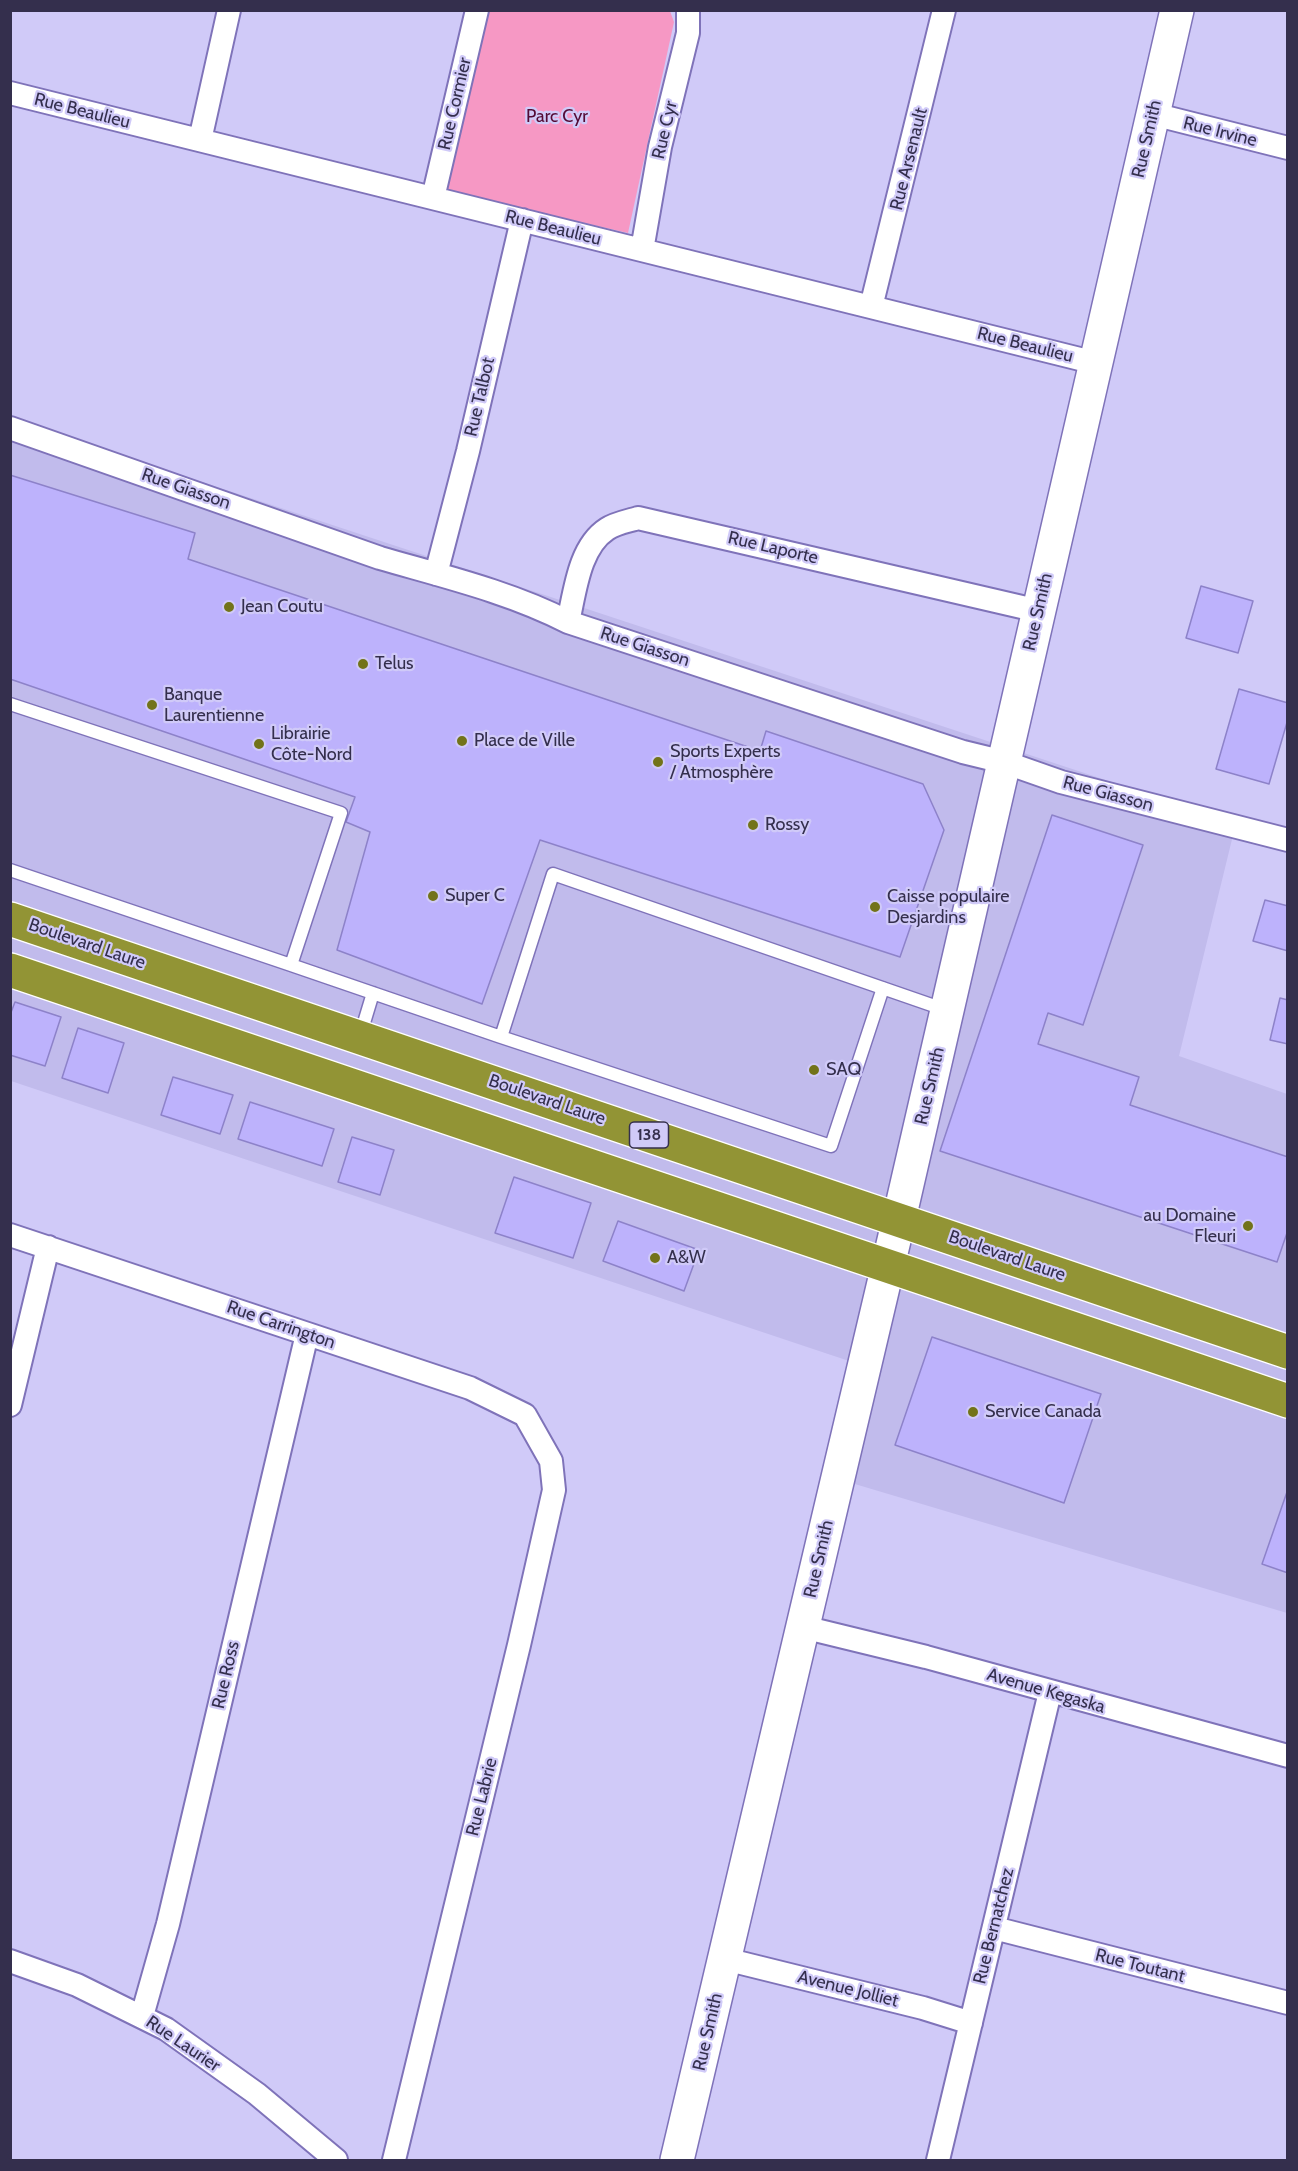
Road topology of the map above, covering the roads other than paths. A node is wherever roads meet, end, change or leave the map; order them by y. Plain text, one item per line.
1 (230, 10) edge
2 (477, 10) edge
3 (688, 10) edge
4 (944, 10) edge
5 (1177, 10) edge
6 (10, 93) edge
7 (1153, 114) junction
8 (200, 140) junction
9 (1287, 148) edge
10 (433, 198) junction
11 (522, 220) junction
12 (642, 250) junction
13 (871, 307) junction
14 (1096, 363) junction
15 (10, 428) edge
16 (436, 574) junction
17 (1039, 611) junction
18 (568, 622) junction
19 (10, 704) edge
20 (1004, 762) junction
21 (1287, 840) edge
22 (10, 870) edge
23 (10, 919) edge
24 (291, 965) junction
25 (10, 970) edge
26 (883, 988) junction
27 (373, 993) junction
28 (947, 1010) junction
29 (360, 1037) junction
30 (501, 1037) junction
31 (899, 1220) junction
32 (10, 1235) edge
33 (48, 1247) junction
34 (888, 1265) junction
35 (307, 1334) junction
36 (1287, 1352) edge
37 (1287, 1401) edge
38 (10, 1405) edge
39 (537, 1435) joint
40 (803, 1627) junction
41 (1050, 1692) junction
42 (1287, 1756) edge
43 (994, 1928) junction
44 (725, 1959) junction
45 (10, 1961) edge
46 (1287, 2003) edge
47 (142, 2016) junction
48 (971, 2023) junction
49 (942, 2159) edge
50 (336, 2160) edge
51 (394, 2160) edge
52 (677, 2160) edge

1 - 8 street
2 - 10 street, Rue Cormier
3 - 12 street, Rue Cyr
4 - 13 street, Rue Arsenault
5 - 7 street, Rue Smith
6 - 8 street, Rue Beaulieu
7 - 9 street, Rue Irvine
7 - 14 street, Rue Smith
8 - 10 street, Rue Beaulieu
10 - 11 street, Rue Beaulieu
11 - 12 street, Rue Beaulieu
11 - 16 street, Rue Talbot
12 - 13 street, Rue Beaulieu
13 - 14 street, Rue Beaulieu
14 - 17 street, Rue Smith
15 - 16 street, Rue Giasson
16 - 18 street, Rue Giasson
17 - 18 street, Rue Laporte
17 - 20 street, Rue Smith
18 - 20 street, Rue Giasson
19 - 24 lane
20 - 21 street, Rue Giasson
20 - 28 street, Rue Smith
22 - 24 lane
23 - 29 highway, Boulevard Laure / 138
24 - 27 lane
25 - 34 highway
26 - 28 lane
26 - 30 lane
26 - 30 lane
27 - 29 lane
27 - 30 lane
28 - 31 street, Rue Smith
29 - 31 highway, Boulevard Laure / 138
31 - 34 street, Rue Smith
31 - 36 highway, Boulevard Laure / 138
32 - 33 street, Rue Carrington
33 - 35 street, Rue Carrington
33 - 38 street
34 - 37 highway
34 - 40 street, Rue Smith
35 - 39 street, Rue Carrington
35 - 47 street, Rue Ross
39 - 51 street, Rue Labrie
40 - 41 street, Avenue Kegaska
40 - 44 street, Rue Smith
41 - 42 street, Avenue Kegaska
41 - 43 street, Rue Bernatchez
43 - 46 street, Rue Toutant
43 - 48 street, Rue Bernatchez
44 - 48 street, Avenue Jolliet
44 - 52 street, Rue Smith
45 - 47 street, Rue Laurier
47 - 50 street, Rue Laurier
48 - 49 street, Rue Bernatchez

